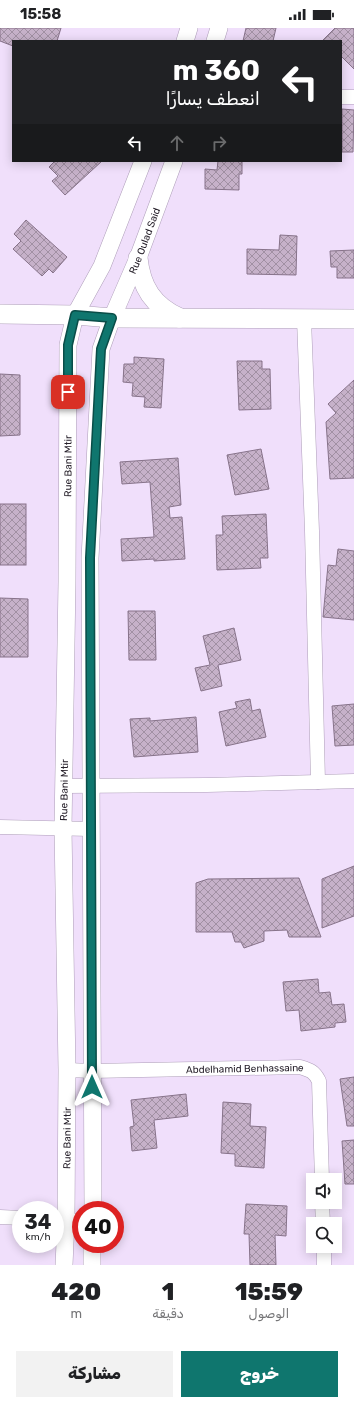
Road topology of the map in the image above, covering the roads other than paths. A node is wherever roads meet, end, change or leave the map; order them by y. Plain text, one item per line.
1 (189, 28) edge
2 (219, 28) edge
3 (185, 40) edge
4 (215, 40) edge
5 (342, 98) edge
6 (354, 98) edge
7 (143, 162) edge
8 (174, 162) edge
9 (138, 258) junction
10 (0, 314) edge
11 (75, 315) junction
12 (112, 318) junction
13 (180, 318) junction
14 (304, 318) junction
15 (354, 319) edge
16 (354, 781) edge
17 (318, 782) junction
18 (64, 786) junction
19 (92, 786) junction
20 (0, 827) edge
21 (63, 828) junction
22 (91, 829) junction
23 (67, 1070) junction
24 (92, 1071) junction
25 (322, 1173) edge
26 (93, 1201) edge
27 (0, 1217) edge
28 (12, 1218) edge
29 (67, 1221) edge
30 (92, 1253) edge
31 (324, 1253) edge
32 (64, 1265) edge
33 (92, 1265) edge
34 (324, 1265) edge

1 - 3 street
2 - 4 street
5 - 6 street
7 - 11 street
8 - 9 street, Rue Oulad Said
9 - 12 street, Rue Oulad Said
9 - 13 main road
10 - 11 main road
11 - 12 main road
11 - 18 street, Rue Bani Mtir
12 - 13 main road
12 - 19 street
13 - 14 main road
14 - 15 main road
14 - 17 street
16 - 17 street
17 - 19 street
18 - 19 street
18 - 21 street, Rue Bani Mtir
19 - 22 street
20 - 21 street
21 - 22 street
21 - 23 street, Rue Bani Mtir
22 - 24 street
23 - 24 street, Abdelhamid Benhassaine
23 - 29 street, Rue Bani Mtir
24 - 25 street, Abdelhamid Benhassaine
24 - 26 street
27 - 28 street
29 - 32 street, Rue Bani Mtir
30 - 33 street
31 - 34 street

